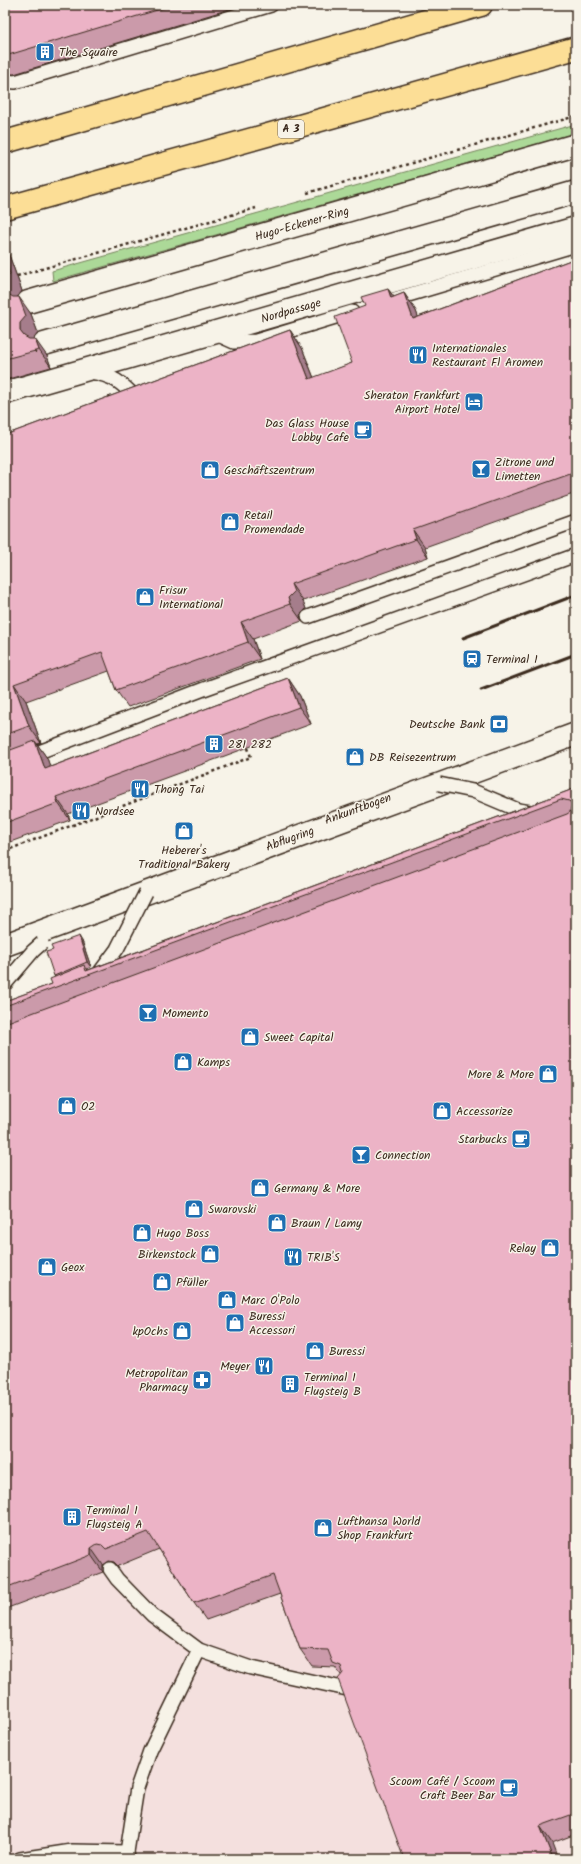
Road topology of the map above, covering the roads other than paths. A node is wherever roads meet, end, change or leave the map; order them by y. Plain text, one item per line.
1 (271, 5) edge
2 (481, 5) edge
3 (576, 48) edge
4 (5, 81) edge
5 (5, 142) edge
6 (576, 145) edge
7 (576, 192) edge
8 (5, 208) edge
9 (576, 228) edge
10 (576, 244) edge
11 (28, 302) dead end
12 (378, 304) edge
13 (362, 309) edge
14 (214, 333) junction
15 (44, 344) dead end
16 (82, 370) junction
17 (5, 393) edge
18 (138, 400) edge
19 (576, 521) edge
20 (576, 555) edge
21 (308, 617) dead end
22 (576, 729) edge
23 (576, 734) edge
24 (5, 765) edge
25 (439, 784) junction
26 (543, 808) dead end
27 (530, 812) junction
28 (508, 820) edge
29 (146, 892) junction
30 (114, 904) junction
31 (5, 939) edge
32 (5, 945) edge
33 (121, 964) edge
34 (100, 972) junction
35 (87, 977) edge
36 (5, 984) edge
37 (110, 1569) edge
38 (199, 1650) junction
39 (347, 1689) edge
40 (128, 1856) edge
41 (20, 1859) edge

1 - 4 lane
2 - 5 highway
3 - 8 highway, A 3
6 - 11 street, Hugo-Eckener-Ring
7 - 15 street
9 - 14 street, Nordpassage
10 - 12 lane
13 - 14 lane
14 - 16 street, Nordpassage
16 - 17 street, Nordpassage
16 - 18 lane
19 - 21 lane
20 - 24 lane
22 - 31 street, Ankunftbogen
23 - 25 street, Abflugring
25 - 27 lane, bridge
25 - 29 street, Abflugring
26 - 27 lane
27 - 28 lane
29 - 30 street, Abflugring
29 - 34 lane, bridge
30 - 32 street, Abflugring
30 - 36 lane, bridge
33 - 34 lane
34 - 35 lane
37 - 38 lane
38 - 39 lane
38 - 40 lane
40 - 41 lane

